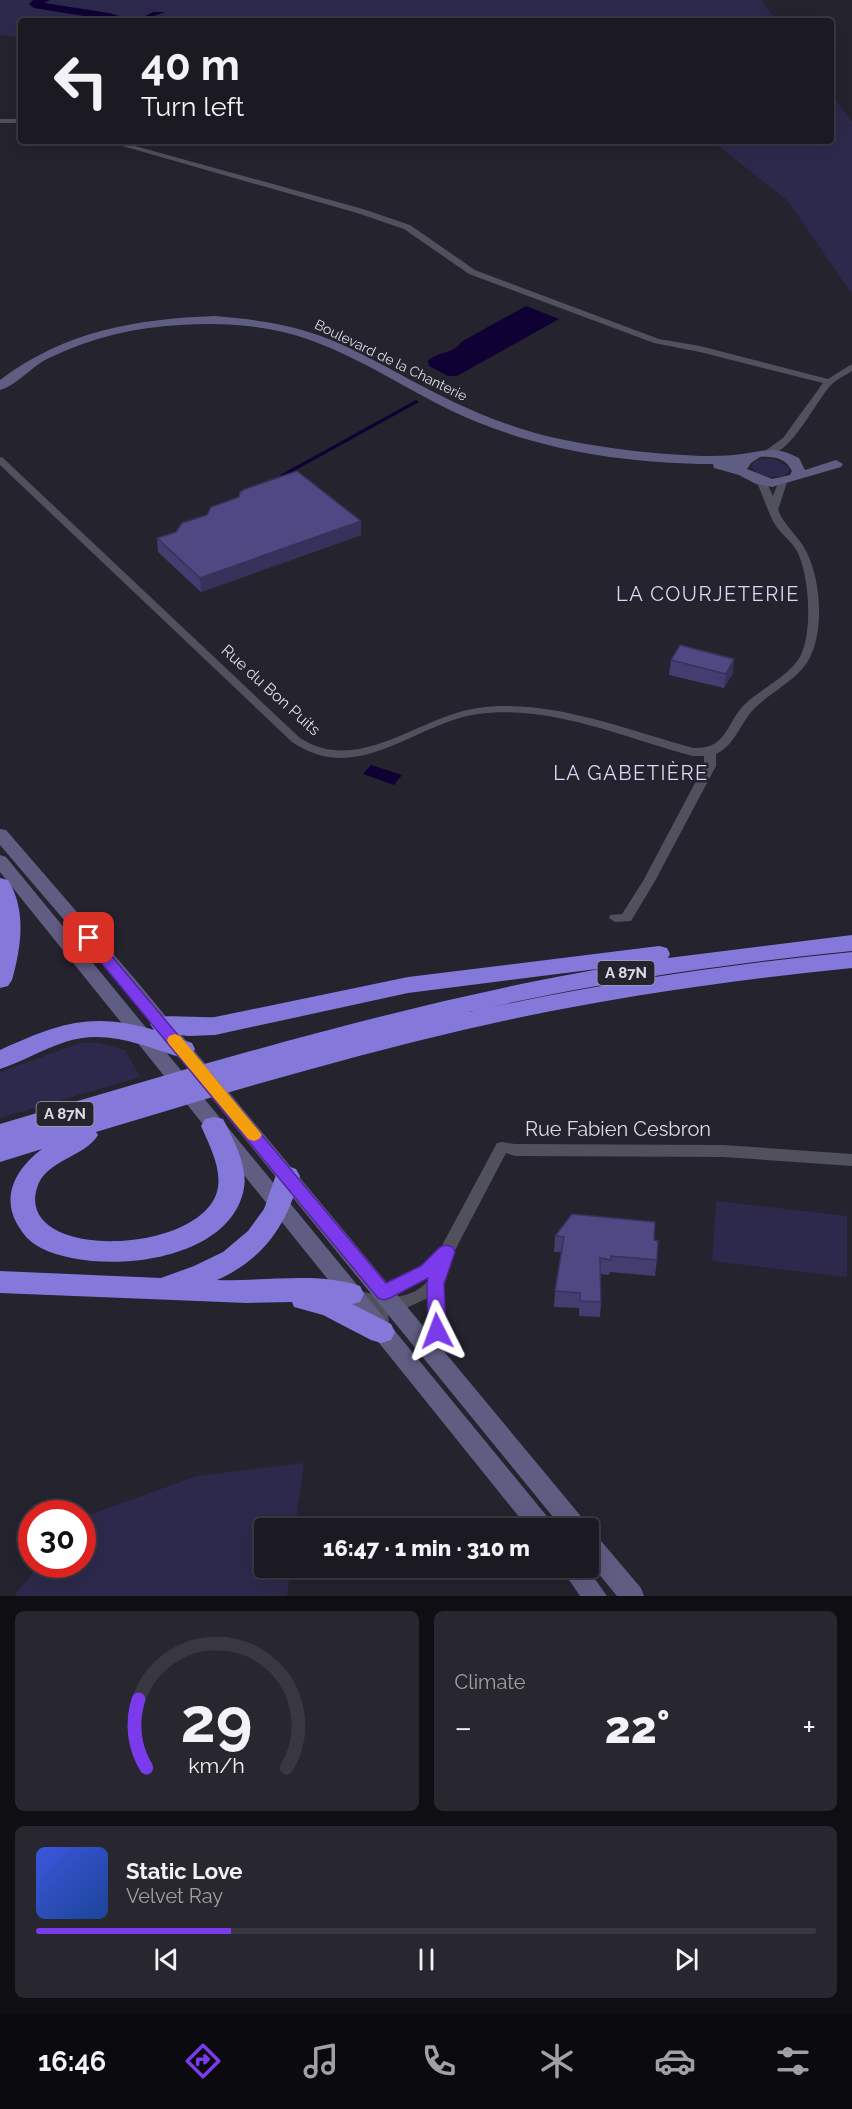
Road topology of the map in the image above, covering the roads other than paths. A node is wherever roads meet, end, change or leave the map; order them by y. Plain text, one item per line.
1 (0, 121) edge
2 (18, 121) edge
3 (120, 144) edge
4 (852, 367) edge
5 (15, 375) junction
6 (829, 382) junction
7 (0, 386) edge
8 (0, 391) edge
9 (786, 440) junction
10 (768, 453) junction
11 (789, 459) junction
12 (0, 460) edge
13 (852, 462) edge
14 (836, 464) junction
15 (745, 465) junction
16 (796, 476) junction
17 (761, 481) junction
18 (782, 482) junction
19 (774, 508) junction
20 (710, 753) junction
21 (0, 834) edge
22 (0, 861) edge
23 (0, 885) edge
24 (615, 918) dead end
25 (852, 943) edge
26 (773, 951) junction
27 (852, 960) edge
28 (0, 980) edge
29 (162, 1024) junction
30 (138, 1034) junction
31 (183, 1049) junction
32 (0, 1060) edge
33 (251, 1069) junction
34 (136, 1102) junction
35 (117, 1117) junction
36 (214, 1126) junction
37 (0, 1133) edge
38 (0, 1152) edge
39 (852, 1160) edge
40 (287, 1176) junction
41 (279, 1206) junction
42 (446, 1252) junction
43 (0, 1282) edge
44 (435, 1284) junction
45 (145, 1288) junction
46 (246, 1292) junction
47 (350, 1294) junction
48 (386, 1300) junction
49 (381, 1332) junction
50 (435, 1356) junction
51 (534, 1518) edge
52 (568, 1518) edge
53 (599, 1556) edge
54 (581, 1578) edge
55 (595, 1596) edge
56 (632, 1596) edge

1 - 2 street
3 - 6 street
4 - 6 street
5 - 7 main road, Boulevard de la Chanterie
5 - 8 main road, Boulevard de la Chanterie
5 - 15 main road, Boulevard de la Chanterie
6 - 9 street
9 - 10 street
9 - 11 street
10 - 11 main road
10 - 15 main road
11 - 14 main road
11 - 16 main road
12 - 20 street, Rue du Bon Puits
13 - 14 main road
14 - 16 main road
15 - 17 main road
16 - 18 main road
17 - 18 main road
17 - 19 street
18 - 19 street
19 - 20 street
20 - 24 street
21 - 29 main road
22 - 30 main road
23 - 28 highway
25 - 26 highway, A 87N
26 - 29 highway
26 - 33 highway, A 87N
27 - 33 highway, A 87N
29 - 31 main road
30 - 31 highway
30 - 32 highway
30 - 36 main road
31 - 40 main road
33 - 34 highway, A 87N
34 - 35 highway, A 87N
34 - 37 highway, A 87N
35 - 36 highway
35 - 38 highway, A 87N
36 - 41 main road
39 - 42 street, Rue Fabien Cesbron
40 - 41 highway
40 - 48 main road
41 - 45 highway
41 - 47 main road
42 - 44 street
42 - 48 street
43 - 45 highway
44 - 48 street
44 - 50 street
45 - 46 highway
46 - 47 highway
46 - 49 highway
47 - 48 street
47 - 49 main road
48 - 49 street
48 - 50 main road
49 - 51 main road
50 - 52 main road
53 - 56 main road
54 - 55 main road

